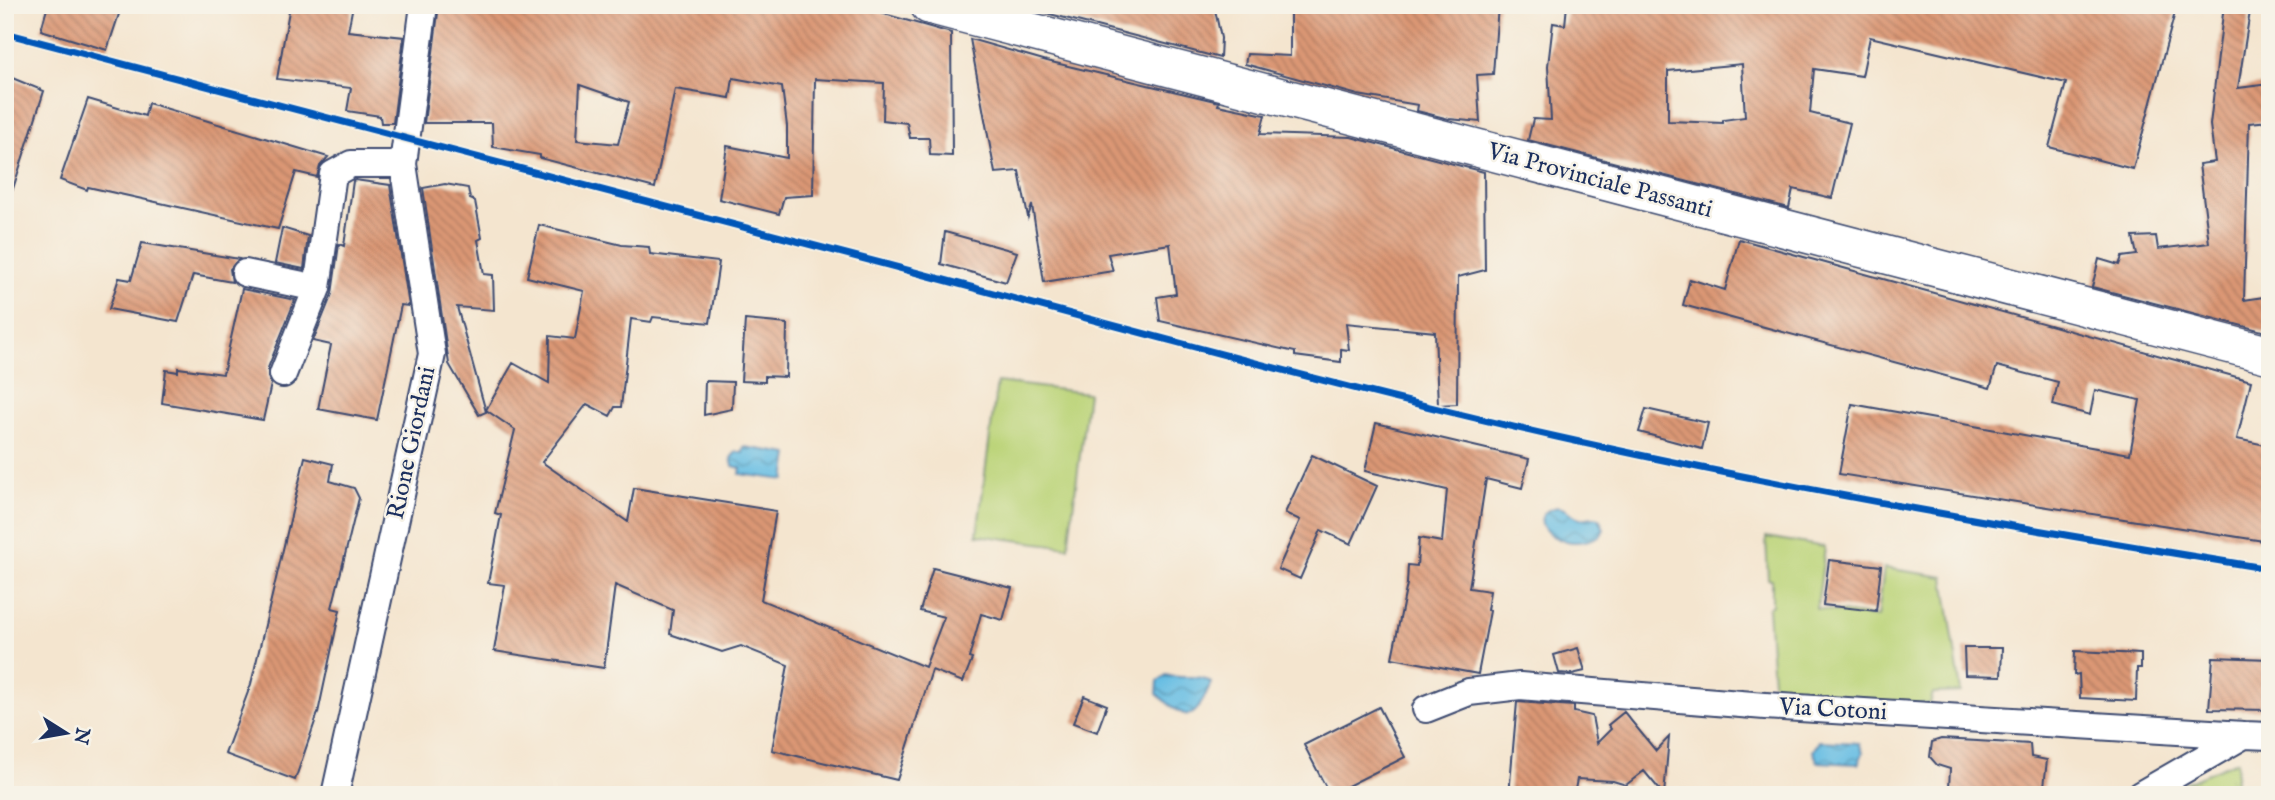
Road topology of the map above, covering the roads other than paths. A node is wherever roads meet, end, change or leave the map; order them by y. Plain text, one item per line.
1 (424, 5) edge
2 (929, 5) edge
3 (403, 164) junction
4 (245, 273) dead end
5 (317, 288) junction
6 (2270, 355) edge
7 (283, 374) dead end
8 (1426, 709) dead end
9 (2257, 736) edge
10 (335, 795) edge
11 (2140, 795) edge

1 - 3 street, Rione Giordani
2 - 6 main road, Via Provinciale Passanti
3 - 5 street
3 - 10 street, Rione Giordani
4 - 5 street
5 - 7 street
8 - 9 street, Via Cotoni
9 - 11 street

